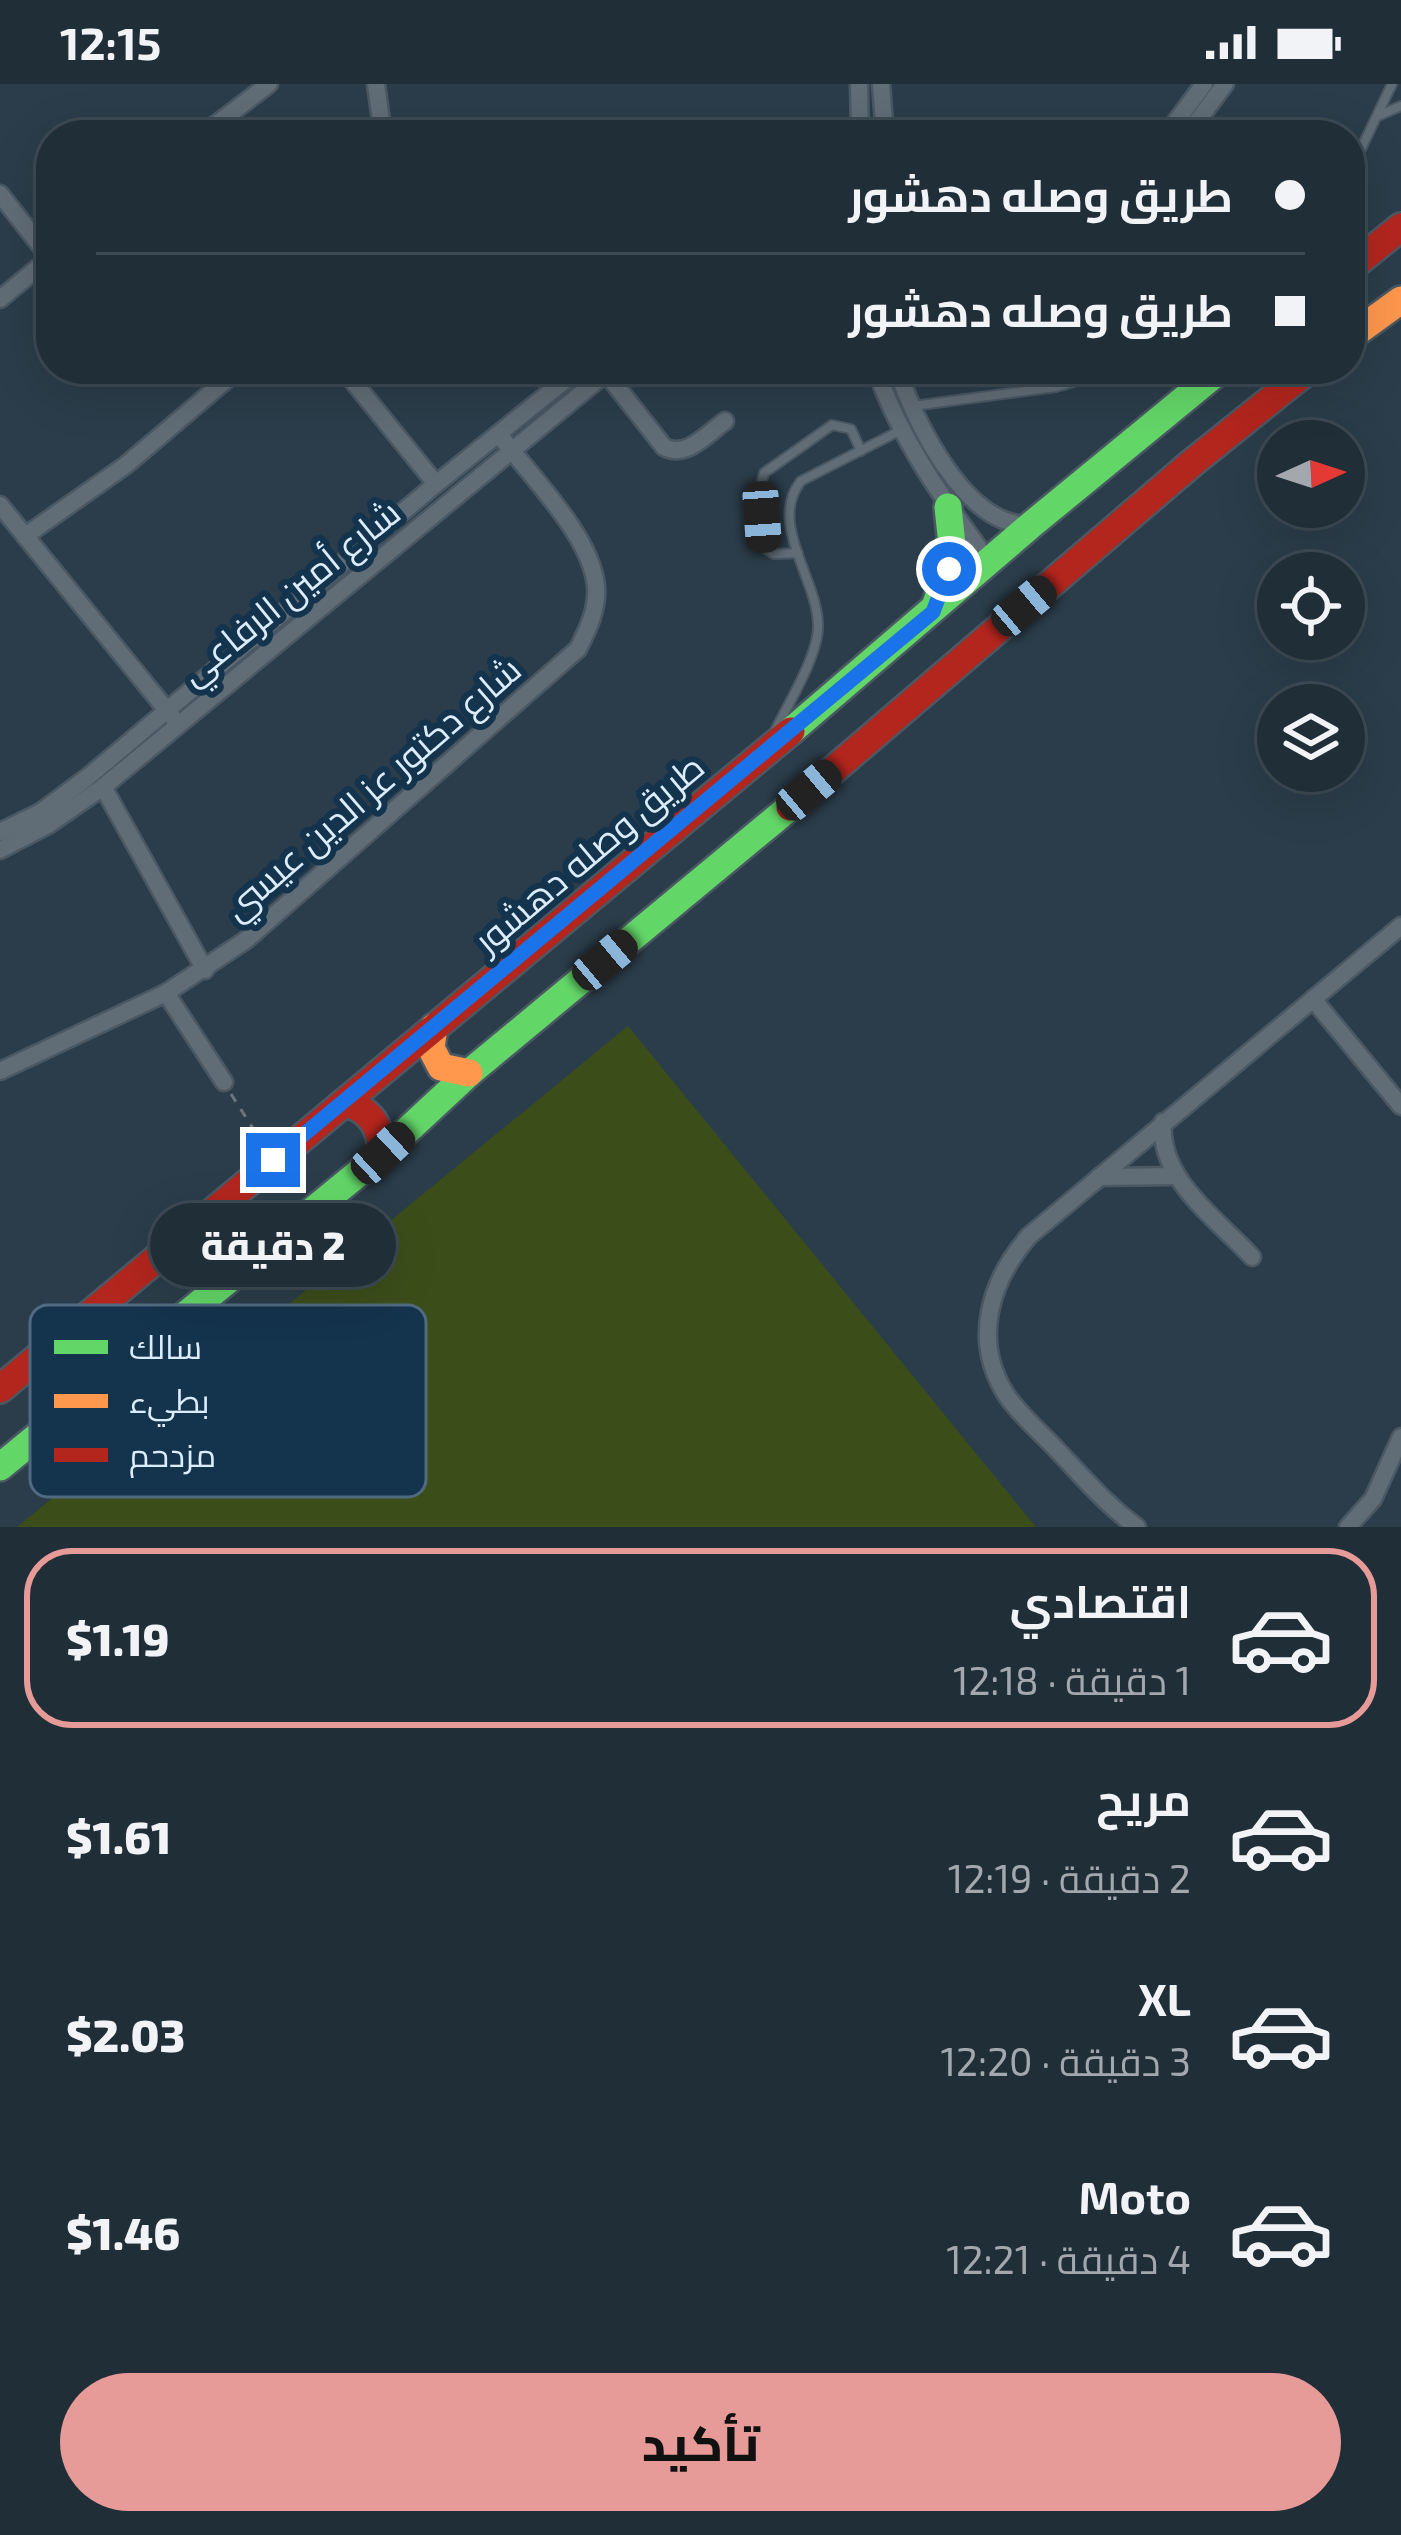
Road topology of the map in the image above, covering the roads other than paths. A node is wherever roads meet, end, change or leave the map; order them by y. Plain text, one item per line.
1 (269, 84) edge
2 (376, 84) edge
3 (859, 84) edge
4 (881, 84) edge
5 (1204, 84) edge
6 (1225, 84) edge
7 (1392, 84) edge
8 (1401, 106) edge
9 (1378, 116) junction
10 (222, 120) edge
11 (381, 120) edge
12 (860, 120) edge
13 (884, 120) edge
14 (1177, 120) edge
15 (1198, 120) edge
16 (1365, 142) edge
17 (0, 194) edge
18 (1401, 227) edge
19 (36, 239) edge
20 (1365, 256) edge
21 (36, 268) edge
22 (0, 298) edge
23 (1401, 300) edge
24 (1365, 327) edge
25 (221, 384) edge
26 (355, 384) edge
27 (561, 384) edge
28 (593, 384) edge
29 (618, 384) edge
30 (883, 384) edge
31 (903, 384) edge
32 (1066, 384) edge
33 (1203, 384) edge
34 (1291, 384) edge
35 (913, 406) junction
36 (725, 422) dead end
37 (903, 429) junction
38 (499, 434) junction
39 (861, 451) junction
40 (512, 452) junction
41 (948, 469) junction
42 (931, 481) junction
43 (436, 484) junction
44 (0, 505) edge
45 (949, 507) junction
46 (1031, 525) junction
47 (25, 536) junction
48 (799, 553) junction
49 (989, 562) junction
50 (933, 612) junction
51 (173, 718) junction
52 (768, 748) junction
53 (103, 788) junction
54 (45, 819) junction
55 (0, 832) edge
56 (0, 850) edge
57 (1401, 926) edge
58 (205, 970) junction
59 (166, 992) junction
60 (1313, 999) junction
61 (434, 1027) junction
62 (0, 1072) edge
63 (469, 1073) junction
64 (224, 1082) road end
65 (345, 1102) junction
66 (1401, 1106) edge
67 (1163, 1122) junction
68 (383, 1153) junction
69 (1176, 1176) junction
70 (1097, 1178) junction
71 (1252, 1257) dead end
72 (100, 1305) edge
73 (198, 1305) edge
74 (30, 1364) edge
75 (0, 1389) edge
76 (1401, 1437) edge
77 (30, 1442) edge
78 (0, 1467) edge
79 (1136, 1527) edge
80 (1348, 1527) edge

1 - 10 street
2 - 11 street
3 - 12 street
4 - 13 street
5 - 14 street
6 - 15 street
7 - 9 lane
8 - 9 lane
9 - 16 lane
17 - 19 street
18 - 20 main road
21 - 22 street
23 - 24 main road
25 - 47 street
26 - 43 street
27 - 38 street, شارع أمين الرفاعي
28 - 40 street, شارع أمين الرفاعي
29 - 36 street
30 - 37 street
31 - 35 street
32 - 35 lane
33 - 46 main road, طريق وصله دهشور
34 - 63 main road
35 - 41 street
37 - 39 lane
37 - 42 street
38 - 40 street, شارع دكتور عز الدين عيسي
38 - 43 street, شارع أمين الرفاعي
39 - 48 lane
39 - 48 lane
40 - 51 street, شارع أمين الرفاعي
40 - 58 street, شارع دكتور عز الدين عيسي
41 - 42 street
41 - 46 street
42 - 45 street
43 - 51 street, شارع أمين الرفاعي
44 - 47 street
45 - 49 street
45 - 50 main road
46 - 49 main road, طريق وصله دهشور
47 - 51 street
48 - 52 lane
49 - 50 main road, طريق وصله دهشور
50 - 52 main road, طريق وصله دهشور
51 - 53 street, شارع أمين الرفاعي
51 - 54 street, شارع أمين الرفاعي
52 - 61 main road, طريق وصله دهشور
53 - 54 street, شارع أمين الرفاعي
53 - 58 street
54 - 55 street, شارع أمين الرفاعي
54 - 56 street, شارع أمين الرفاعي
57 - 60 street
58 - 59 street, شارع دكتور عز الدين عيسي
59 - 62 street, شارع دكتور عز الدين عيسي
59 - 64 street
60 - 66 street
60 - 67 street
61 - 63 main road
61 - 65 main road, طريق وصله دهشور
63 - 68 main road
65 - 68 main road
65 - 72 main road, طريق وصله دهشور
67 - 69 street
67 - 70 street
68 - 73 main road
69 - 70 street
69 - 71 street
70 - 79 street
74 - 75 main road, طريق وصله دهشور
76 - 80 street
77 - 78 main road

